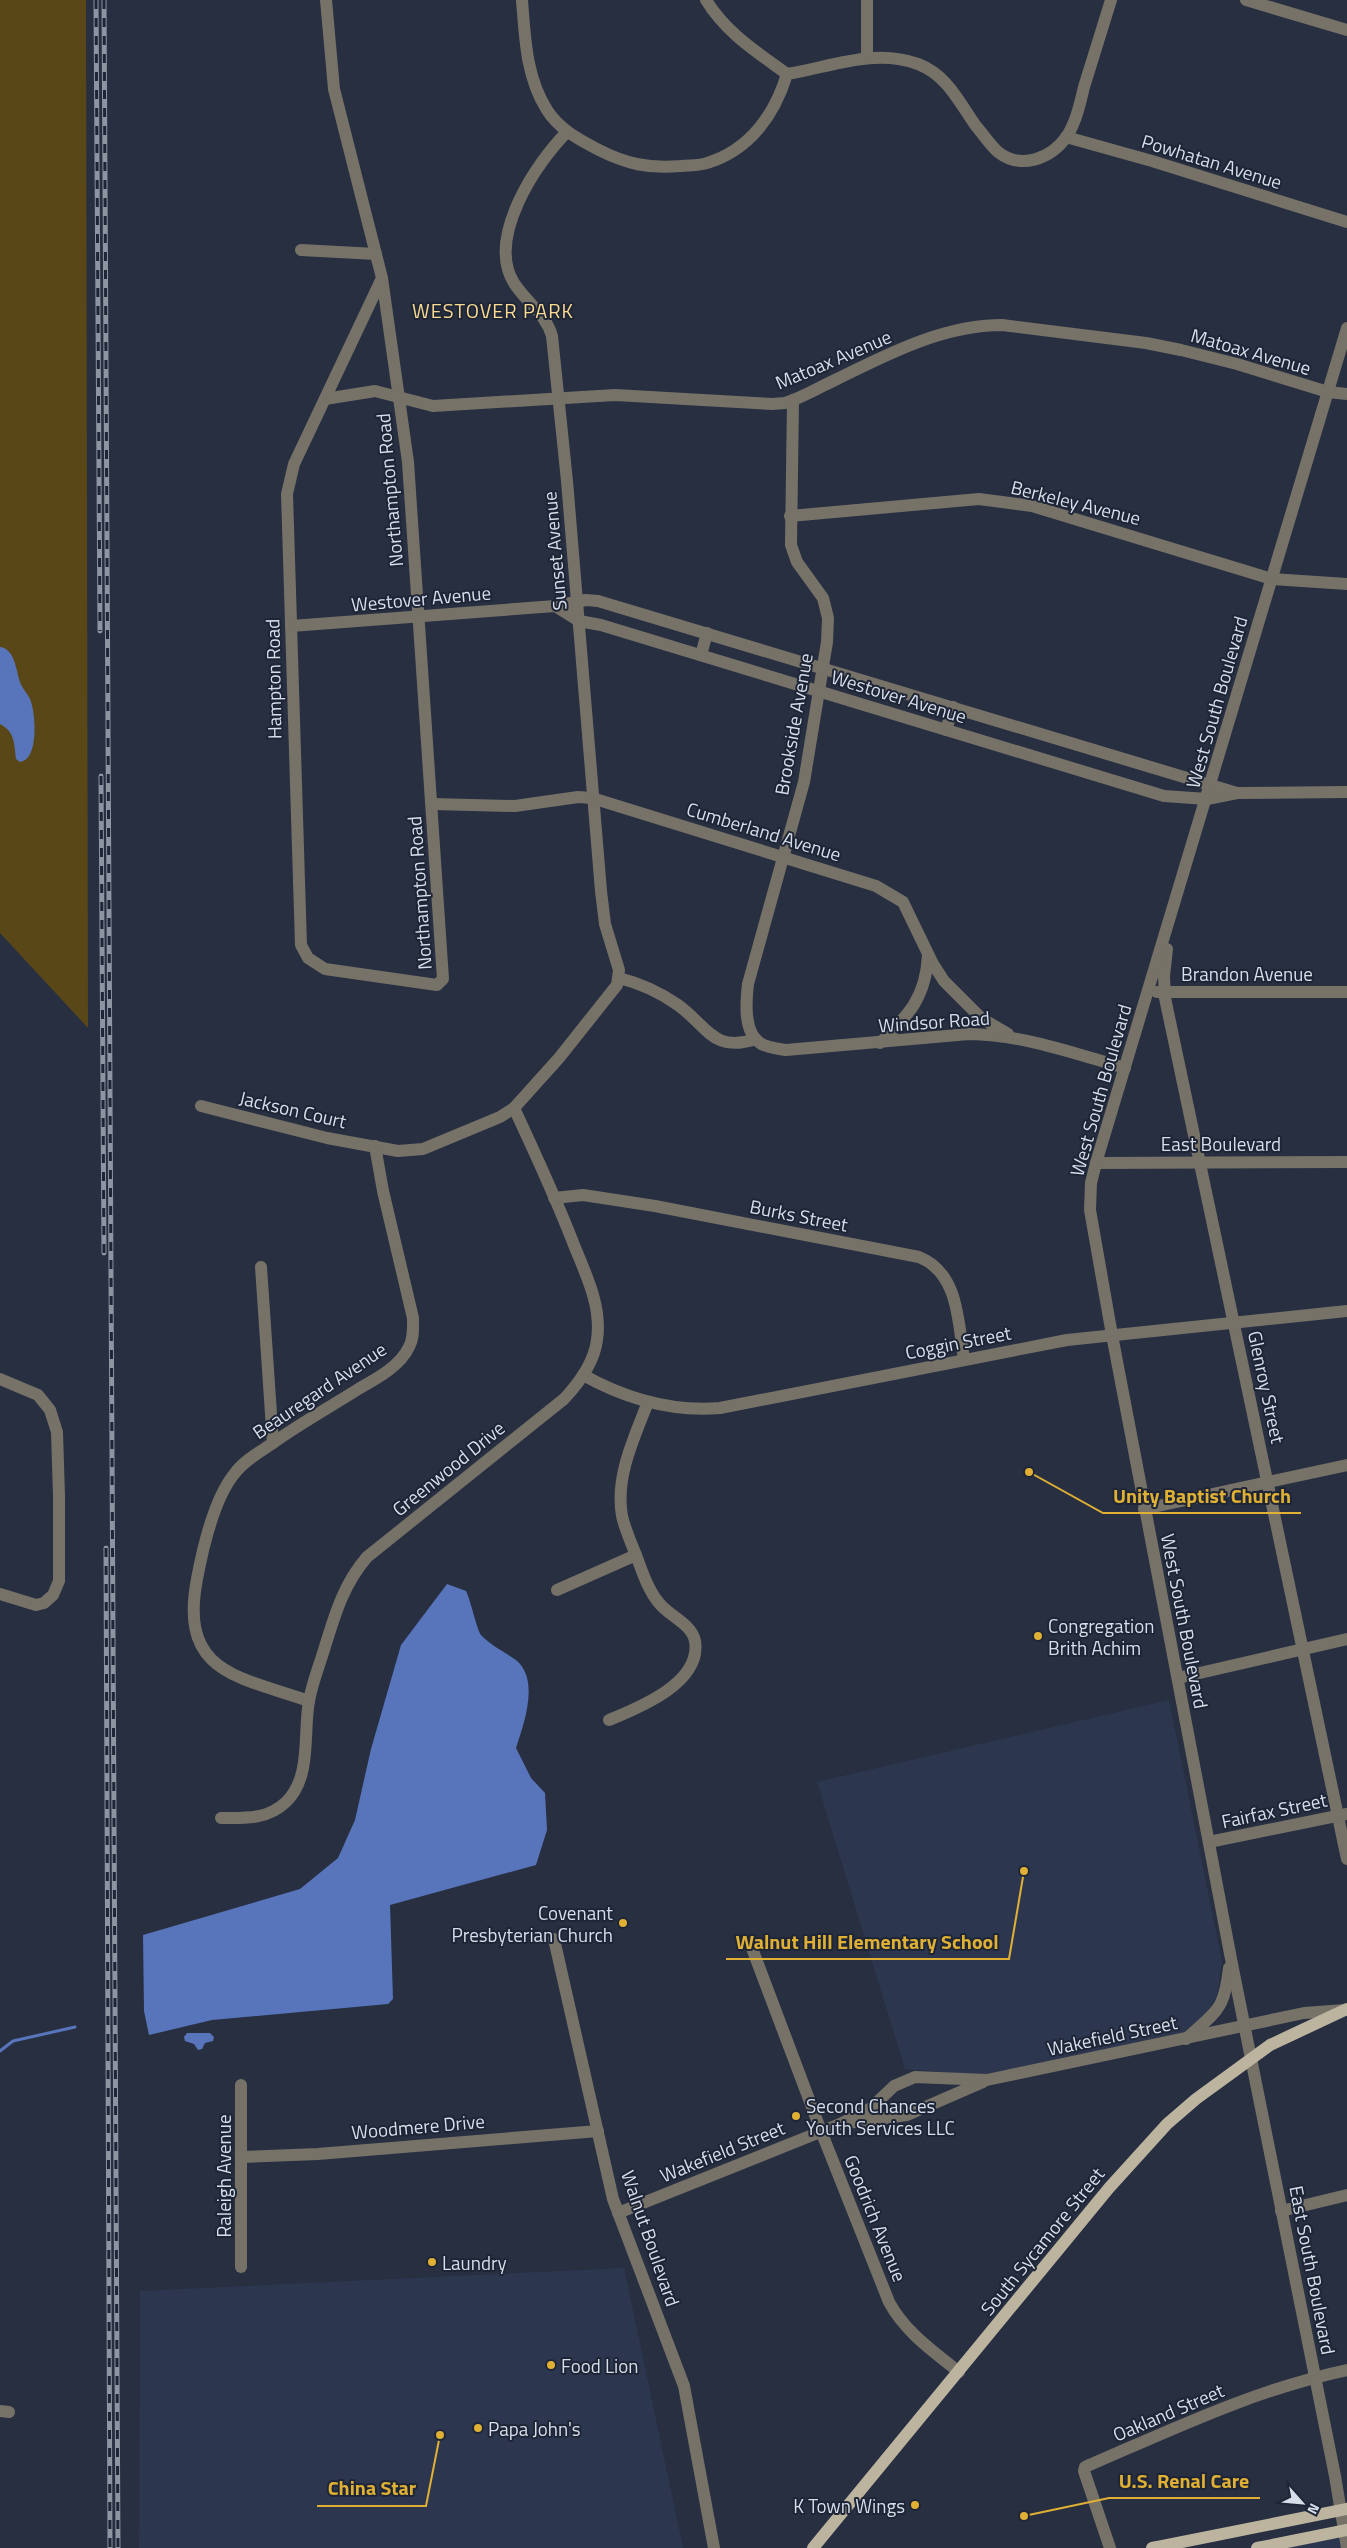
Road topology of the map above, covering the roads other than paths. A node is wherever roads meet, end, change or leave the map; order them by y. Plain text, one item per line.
1 (326, 0) edge
2 (522, 0) edge
3 (706, 0) edge
4 (867, 0) edge
5 (1111, 0) edge
6 (1246, 0) edge
7 (1347, 30) edge
8 (867, 58) junction
9 (788, 74) junction
10 (567, 132) junction
11 (1066, 137) junction
12 (1347, 222) edge
13 (301, 250) dead end
14 (376, 254) junction
15 (382, 278) junction
16 (1347, 328) edge
17 (1328, 392) junction
18 (1347, 394) edge
19 (399, 398) junction
20 (559, 398) junction
21 (324, 399) junction
22 (793, 400) junction
23 (790, 516) junction
24 (1272, 579) junction
25 (1347, 584) edge
26 (577, 601) junction
27 (555, 606) junction
28 (419, 616) junction
29 (579, 621) junction
30 (290, 626) junction
31 (707, 632) junction
32 (701, 655) junction
33 (822, 667) junction
34 (818, 691) junction
35 (953, 707) junction
36 (946, 730) junction
37 (1211, 785) junction
38 (1347, 792) edge
39 (1237, 793) junction
40 (592, 798) junction
41 (1207, 799) junction
42 (432, 804) junction
43 (782, 857) junction
44 (1169, 922) junction
45 (928, 954) junction
46 (619, 978) junction
47 (441, 983) joint
48 (1148, 992) junction
49 (1165, 992) junction
50 (1347, 992) edge
51 (1015, 1037) junction
52 (756, 1039) junction
53 (880, 1043) junction
54 (1125, 1068) junction
55 (201, 1106) dead end
56 (514, 1108) junction
57 (375, 1146) junction
58 (1200, 1162) junction
59 (1347, 1162) edge
60 (1096, 1163) junction
61 (554, 1198) junction
62 (261, 1267) dead end
63 (1347, 1311) edge
64 (1234, 1322) junction
65 (1112, 1335) junction
66 (964, 1359) junction
67 (584, 1375) junction
68 (0, 1379) edge
69 (648, 1402) junction
70 (273, 1443) junction
71 (1347, 1466) edge
72 (1268, 1483) junction
73 (1144, 1508) junction
74 (636, 1555) junction
75 (557, 1590) dead end
76 (0, 1595) edge
77 (1347, 1639) edge
78 (1302, 1648) junction
79 (1178, 1678) junction
80 (309, 1701) junction
81 (609, 1720) dead end
82 (1342, 1815) edge
83 (221, 1818) dead end
84 (1208, 1842) junction
85 (1347, 1859) edge
86 (554, 1939) dead end
87 (750, 1942) dead end
88 (1230, 1955) junction
89 (1346, 2009) edge
90 (1245, 2027) junction
91 (1186, 2039) junction
92 (1252, 2058) junction
93 (987, 2080) junction
94 (241, 2085) dead end
95 (840, 2124) junction
96 (598, 2131) junction
97 (821, 2131) junction
98 (241, 2157) junction
99 (1347, 2195) edge
100 (1281, 2210) junction
101 (618, 2213) junction
102 (241, 2267) dead end
103 (1347, 2370) edge
104 (959, 2372) junction
105 (1315, 2377) junction
106 (1344, 2509) edge
107 (1346, 2530) edge
108 (714, 2548) edge
109 (813, 2548) edge
110 (1110, 2548) edge
111 (1152, 2548) edge
112 (1257, 2548) edge
113 (1347, 2548) edge

1 - 14 street, Northampton Road
2 - 10 street
3 - 9 street
4 - 8 street
5 - 11 street
6 - 7 street
8 - 9 street
8 - 11 street
9 - 10 street
10 - 20 street, Sunset Avenue
11 - 12 street, Powhatan Avenue
13 - 14 street
14 - 15 street, Northampton Road
15 - 19 street, Northampton Road
15 - 21 street, Hampton Road
16 - 17 street, West South Boulevard
17 - 18 street, Matoax Avenue
17 - 22 street, Matoax Avenue
17 - 24 street, West South Boulevard
19 - 20 street, Matoax Avenue
19 - 21 street, Matoax Avenue
19 - 28 street, Northampton Road
20 - 22 street, Matoax Avenue
20 - 26 street, Sunset Avenue
21 - 30 street, Hampton Road
22 - 23 street, Brookside Avenue
23 - 24 street, Berkeley Avenue
23 - 33 street, Brookside Avenue
24 - 25 street, Berkeley Avenue
24 - 37 street, West South Boulevard
26 - 27 street, Westover Avenue
26 - 29 street, Sunset Avenue
26 - 31 street, Westover Avenue
27 - 28 street, Westover Avenue
27 - 29 street, Westover Avenue
28 - 30 street, Westover Avenue
28 - 42 street, Northampton Road
29 - 32 street, Westover Avenue
29 - 40 street, Sunset Avenue
30 - 47 street, Hampton Road
31 - 32 street
31 - 33 street, Westover Avenue
32 - 34 street, Westover Avenue
33 - 34 street, Brookside Avenue
33 - 35 street, Westover Avenue
34 - 36 street, Westover Avenue
34 - 43 street, Brookside Avenue
35 - 36 street
35 - 37 street, Westover Avenue
36 - 41 street, Westover Avenue
37 - 39 street, Westover Avenue
37 - 41 street, West South Boulevard
38 - 39 street, Westover Avenue
39 - 41 street, Westover Avenue
40 - 42 street, Cumberland Avenue
40 - 43 street, Cumberland Avenue
40 - 46 street, Sunset Avenue
41 - 44 street, West South Boulevard
42 - 47 street, Northampton Road
43 - 45 street, Cumberland Avenue
43 - 52 street, Brookside Avenue
44 - 48 street, West South Boulevard
44 - 49 street, Glenroy Street
45 - 51 street, Cumberland Avenue
45 - 53 street
46 - 52 street
46 - 56 street
48 - 49 street, Brandon Avenue
48 - 54 street, West South Boulevard
49 - 50 street, Brandon Avenue
49 - 58 street, Glenroy Street
51 - 53 street, Windsor Road
51 - 54 street, Windsor Road
52 - 53 street, Windsor Road
54 - 60 street, West South Boulevard
55 - 57 street, Jackson Court
56 - 57 street
56 - 61 street, Greenwood Drive
57 - 70 street, Beauregard Avenue
58 - 59 street, East Boulevard
58 - 60 street, East Boulevard
58 - 64 street, Glenroy Street
60 - 65 street, West South Boulevard
61 - 66 street, Burks Street
61 - 67 street, Greenwood Drive
62 - 70 street
63 - 64 street, Coggin Street
64 - 65 street, Coggin Street
64 - 72 street, Glenroy Street
65 - 66 street, Coggin Street
65 - 73 street, West South Boulevard
66 - 69 street, Coggin Street
67 - 69 street, Coggin Street
67 - 80 street, Greenwood Drive
68 - 76 street
69 - 74 street
70 - 80 street, Beauregard Avenue
71 - 72 street
72 - 73 street
72 - 78 street, Glenroy Street
73 - 79 street, West South Boulevard
74 - 75 street
74 - 81 street
77 - 78 street
78 - 79 street
78 - 82 street, Glenroy Street
79 - 84 street, West South Boulevard
80 - 83 street, Greenwood Drive
82 - 84 street, Fairfax Street
82 - 85 street, Glenroy Street
84 - 88 street, West South Boulevard
86 - 96 street, Walnut Boulevard
87 - 97 street, Goodrich Avenue
88 - 90 street, West South Boulevard
88 - 91 street
89 - 90 street, South Sycamore Street
89 - 92 main road, South Sycamore Street
90 - 91 street, Wakefield Street
90 - 92 street, West South Boulevard
91 - 93 street, Wakefield Street
92 - 100 street, East South Boulevard
92 - 104 main road, South Sycamore Street
93 - 95 street, Wakefield Street
93 - 95 street, Wakefield Street
94 - 98 street, Raleigh Avenue
95 - 97 street, Wakefield Street
96 - 98 street, Woodmere Drive
96 - 101 street, Walnut Boulevard
97 - 101 street, Wakefield Street
97 - 104 street, Goodrich Avenue
98 - 102 street, Raleigh Avenue
99 - 100 street
100 - 105 street, East South Boulevard
101 - 108 street, Walnut Boulevard
103 - 105 street, Oakland Street
104 - 109 main road, South Sycamore Street
105 - 106 street, East South Boulevard
105 - 110 street, Oakland Street
106 - 107 street, East South Boulevard
106 - 111 main road
107 - 112 main road
107 - 113 street, East South Boulevard

